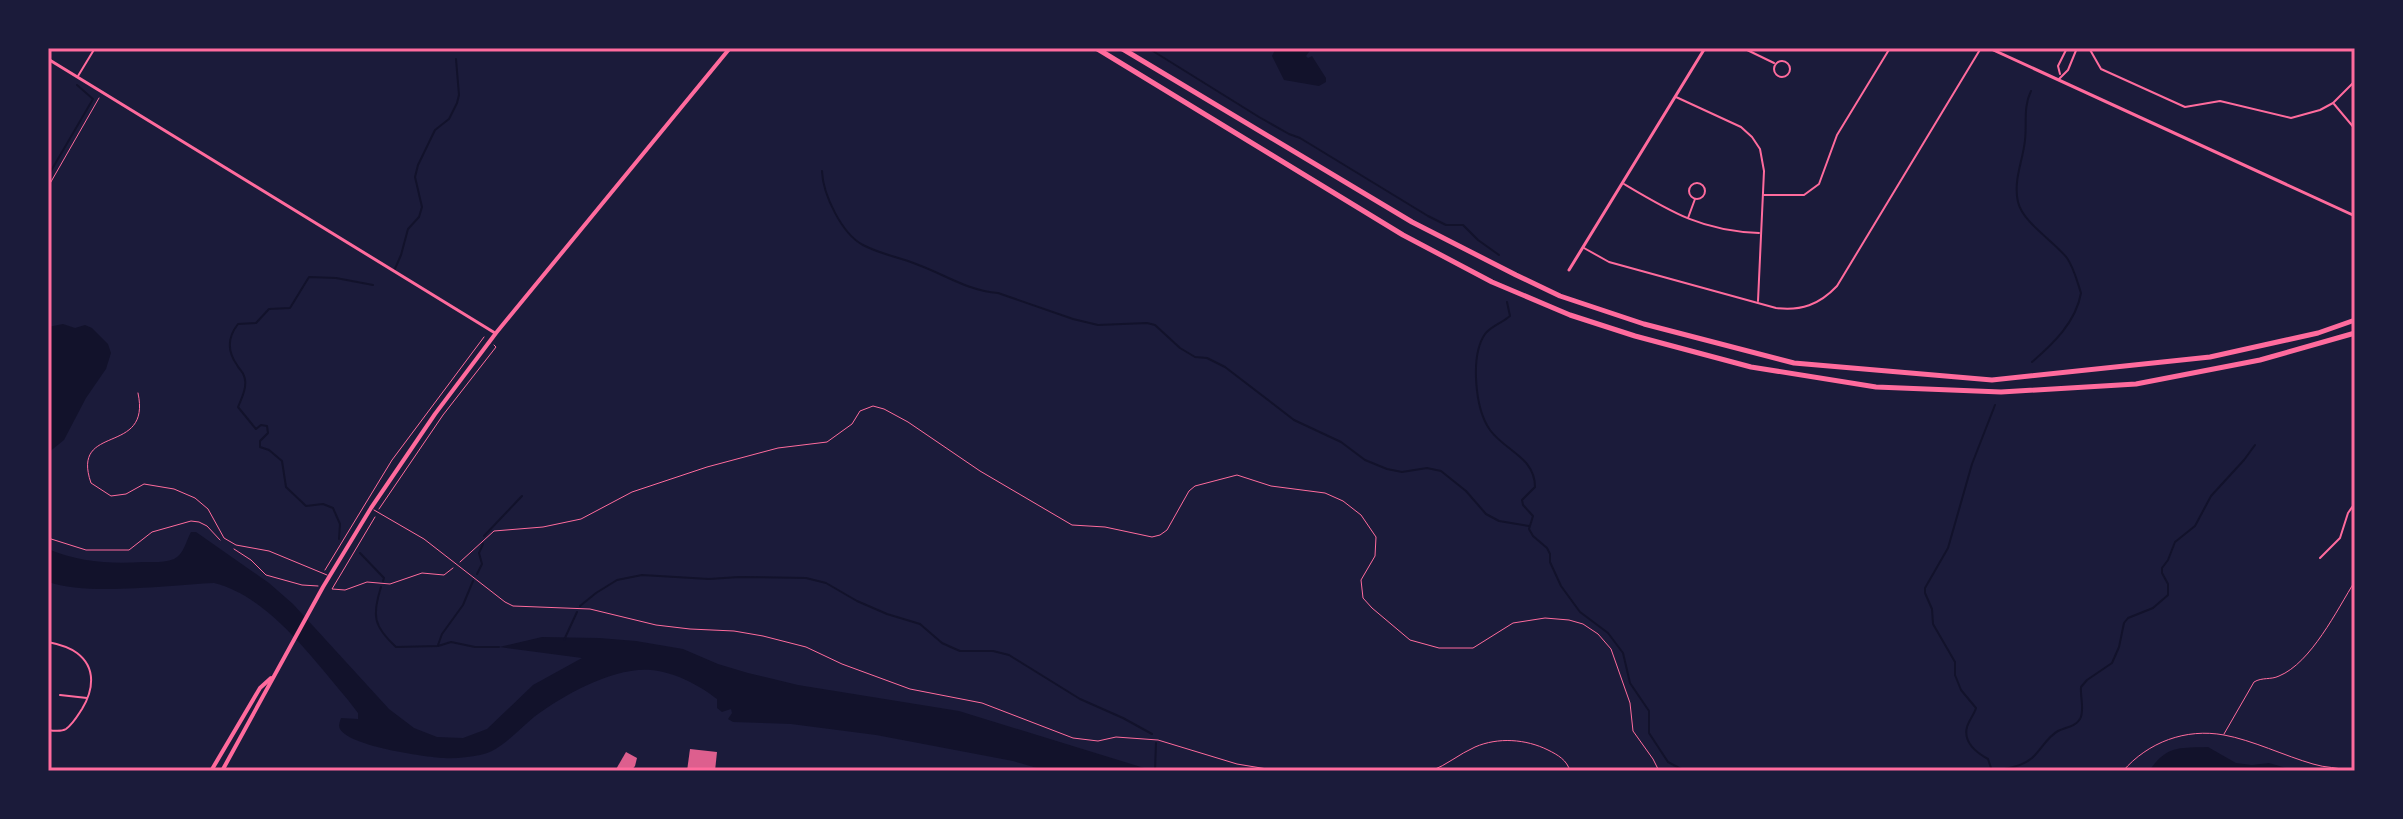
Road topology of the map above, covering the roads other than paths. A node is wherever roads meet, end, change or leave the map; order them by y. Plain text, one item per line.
1 (95, 48) edge
2 (730, 48) edge
3 (1096, 48) edge
4 (1121, 48) edge
5 (1705, 48) edge
6 (1743, 48) edge
7 (1890, 48) edge
8 (1981, 48) edge
9 (1989, 48) edge
10 (2067, 48) edge
11 (2077, 48) edge
12 (2089, 48) edge
13 (48, 59) edge
14 (1776, 64) junction
15 (77, 77) junction
16 (2059, 78) junction
17 (2355, 81) edge
18 (1675, 97) junction
19 (2333, 103) junction
20 (2355, 129) edge
21 (1623, 184) junction
22 (1763, 195) junction
23 (1695, 199) junction
24 (2355, 216) edge
25 (1688, 220) junction
26 (1761, 233) junction
27 (1584, 248) junction
28 (1569, 270) dead end
29 (1758, 303) junction
30 (2355, 320) edge
31 (496, 333) junction
32 (2355, 333) edge
33 (138, 393) dead end
34 (2355, 503) edge
35 (371, 508) junction
36 (2320, 558) dead end
37 (330, 576) junction
38 (48, 642) edge
39 (273, 676) junction
40 (60, 695) dead end
41 (88, 698) junction
42 (48, 730) edge
43 (211, 771) edge
44 (222, 771) edge
45 (1279, 771) edge
46 (1431, 771) edge
47 (1570, 771) edge

1 - 15 street
2 - 31 main road
3 - 32 highway
4 - 30 highway
5 - 18 street
6 - 14 street
7 - 22 street
8 - 29 street
9 - 16 street
10 - 16 street
11 - 16 street
12 - 19 street
13 - 15 street
14 - 14 street
15 - 31 street
16 - 24 street
17 - 19 street
18 - 21 street
18 - 22 street
19 - 20 street
21 - 25 street
21 - 27 street
22 - 26 street
23 - 23 street
23 - 25 street
25 - 26 street
26 - 29 street
27 - 28 street
27 - 29 street
31 - 35 main road
33 - 37 lane
34 - 36 street
35 - 37 main road
35 - 45 lane
37 - 39 main road
38 - 41 street
39 - 43 main road
39 - 44 main road
40 - 41 street
41 - 42 street
46 - 47 lane

